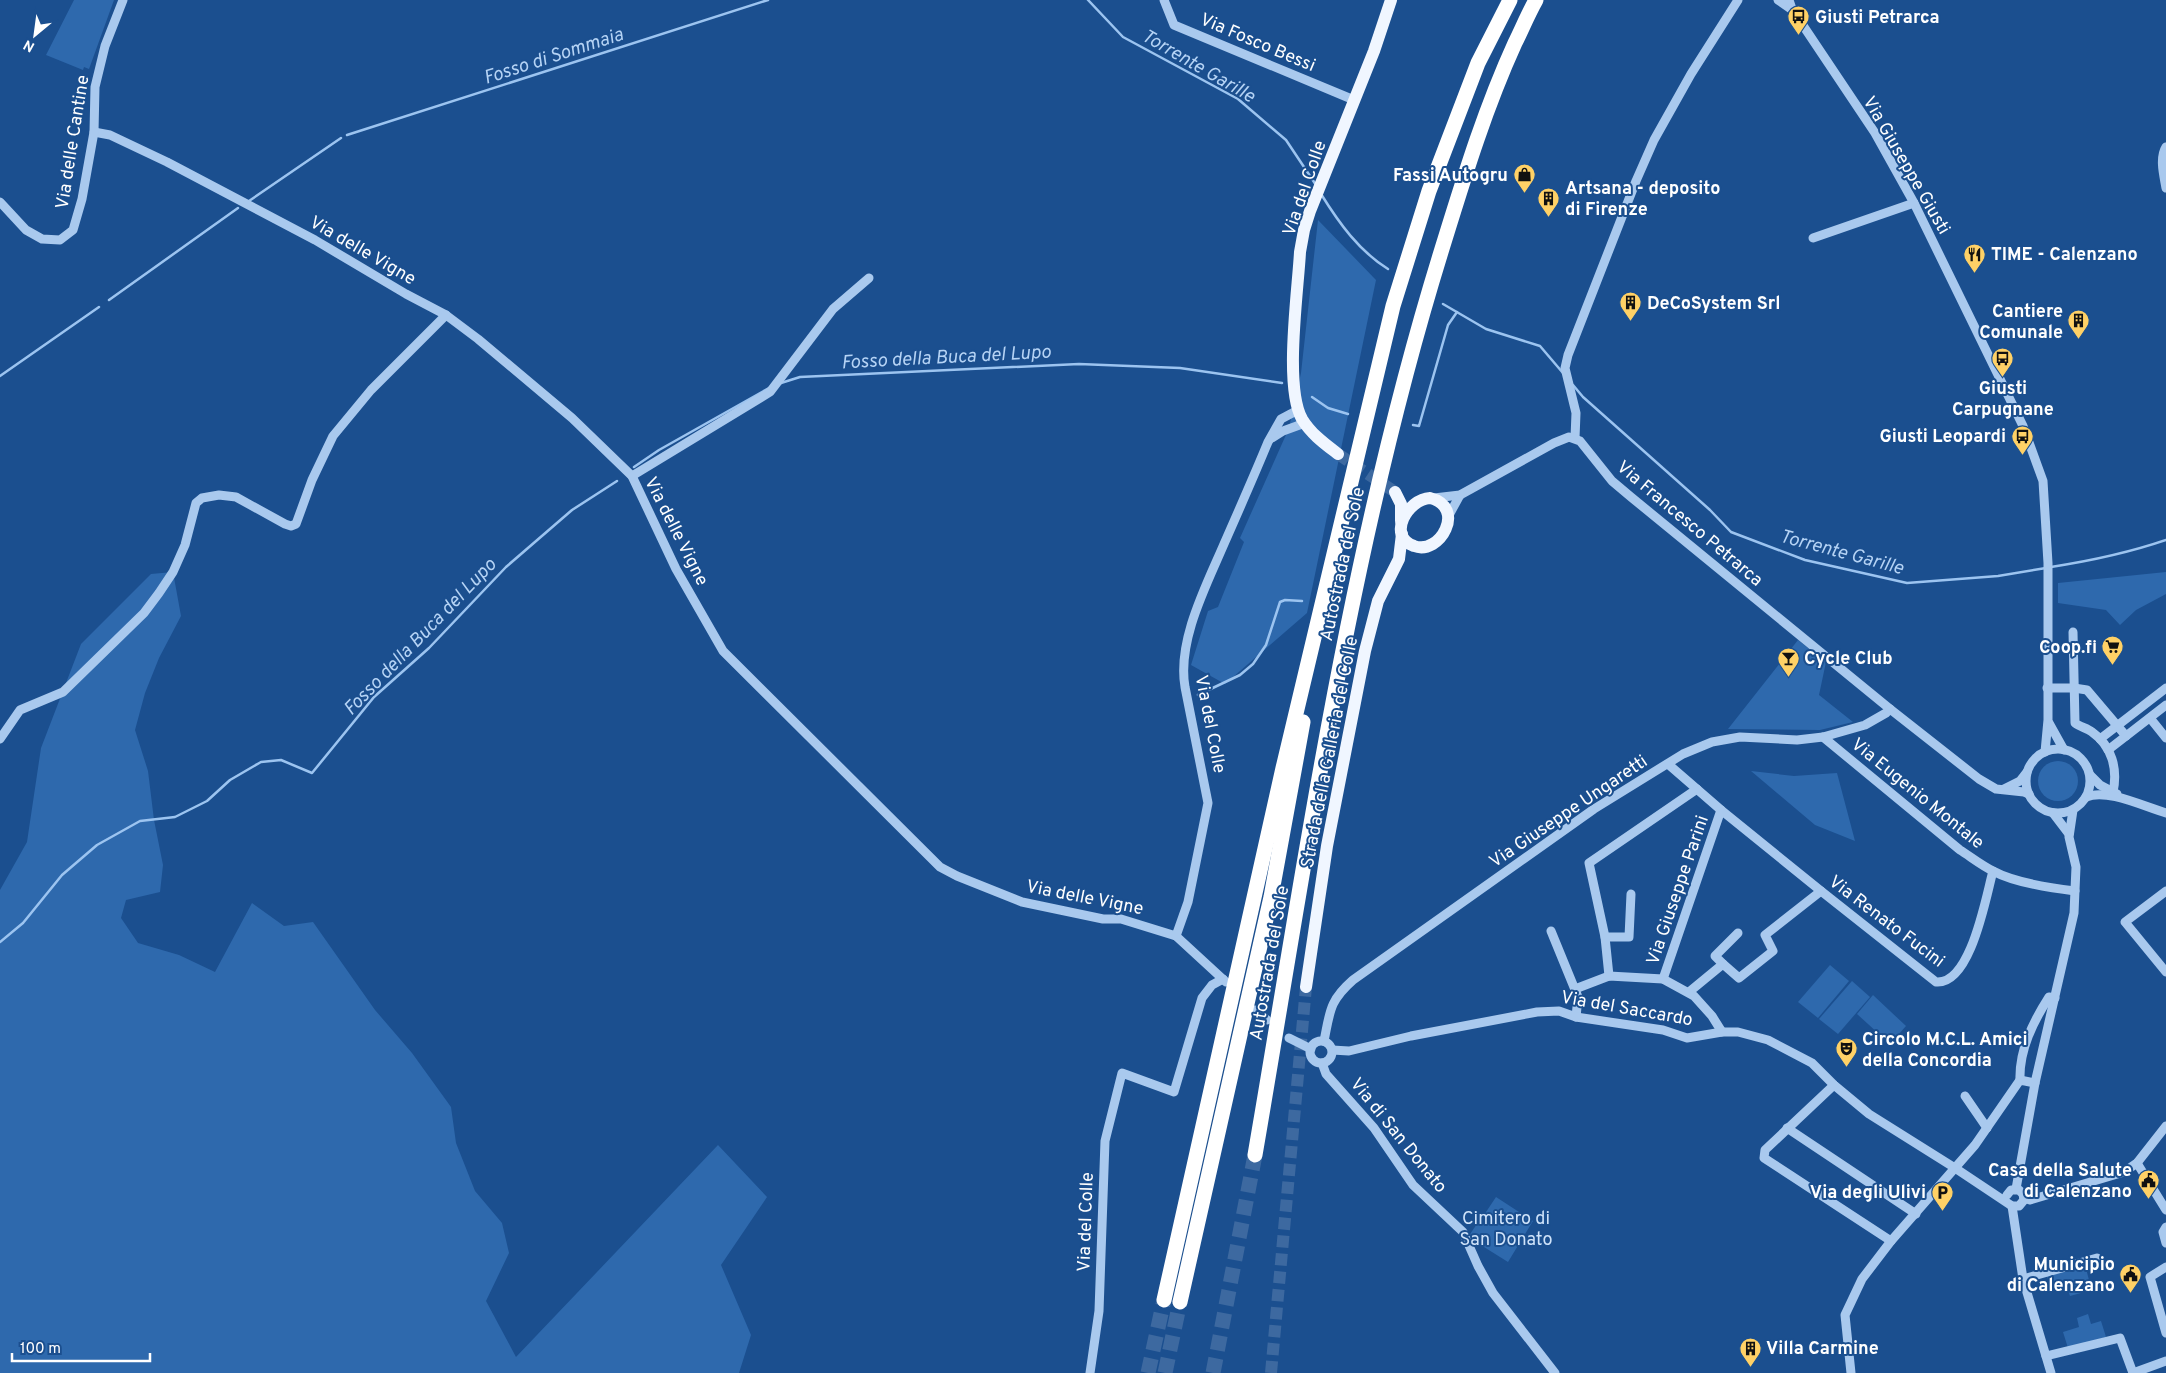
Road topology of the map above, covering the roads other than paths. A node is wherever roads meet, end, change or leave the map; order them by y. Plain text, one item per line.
1 (123, 0) edge
2 (1164, 0) edge
3 (1391, 0) edge
4 (1510, 0) edge
5 (1536, 0) edge
6 (1738, 0) edge
7 (1778, 0) edge
8 (1790, 4) edge
9 (1354, 100) junction
10 (94, 132) junction
11 (2166, 147) edge
12 (2166, 188) edge
13 (0, 202) edge
14 (1914, 203) junction
15 (1813, 238) dead end
16 (869, 278) dead end
17 (446, 314) junction
18 (1298, 410) junction
19 (1305, 423) junction
20 (1575, 438) junction
21 (1268, 442) junction
22 (1338, 454) tunnel mouth
23 (632, 476) junction
24 (1460, 495) junction
25 (1424, 499) junction
26 (1448, 518) junction
27 (1402, 527) junction
28 (1421, 548) junction
29 (1334, 553) junction
30 (1398, 559) junction
31 (2073, 632) dead end
32 (2046, 688) junction
33 (2074, 688) junction
34 (2166, 689) edge
35 (2166, 705) edge
36 (1890, 709) junction
37 (2150, 718) junction
38 (2048, 720) junction
39 (2117, 725) junction
40 (2126, 736) junction
41 (1823, 737) junction
42 (2166, 738) edge
43 (0, 739) edge
44 (2100, 739) junction
45 (2064, 750) junction
46 (2108, 750) junction
47 (2045, 752) junction
48 (1668, 764) junction
49 (2028, 772) junction
50 (2090, 775) junction
51 (1697, 789) junction
52 (2004, 790) junction
53 (2113, 792) junction
54 (2029, 794) junction
55 (2086, 797) junction
56 (2128, 801) junction
57 (1721, 810) junction
58 (2073, 810) junction
59 (2053, 813) junction
60 (2166, 813) edge
61 (2069, 834) junction
62 (1994, 871) junction
63 (1821, 891) junction
64 (2075, 891) junction
65 (2166, 891) edge
66 (1631, 894) dead end
67 (1551, 931) dead end
68 (1738, 933) dead end
69 (1176, 936) junction
70 (1605, 936) junction
71 (1723, 964) junction
72 (2166, 972) edge
73 (1609, 976) junction
74 (1663, 979) junction
75 (1306, 987) tunnel mouth
76 (1575, 989) junction
77 (1689, 992) junction
78 (2052, 998) junction
79 (1255, 1010) dead end
80 (1576, 1017) junction
81 (1267, 1020) dead end
82 (1722, 1032) junction
83 (1289, 1038) dead end
84 (1324, 1042) junction
85 (1311, 1049) junction
86 (1332, 1050) junction
87 (1322, 1063) junction
88 (2020, 1080) junction
89 (2035, 1083) junction
90 (1834, 1085) junction
91 (1965, 1096) dead end
92 (2166, 1126) edge
93 (1787, 1128) junction
94 (1987, 1128) junction
95 (1255, 1155) tunnel mouth
96 (2137, 1163) junction
97 (1956, 1168) junction
98 (2016, 1189) junction
99 (2024, 1198) junction
100 (2009, 1201) junction
101 (2166, 1210) edge
102 (1916, 1214) junction
103 (2166, 1227) edge
104 (1890, 1241) junction
105 (2166, 1243) edge
106 (2097, 1258) dead end
107 (2166, 1267) edge
108 (2023, 1280) junction
109 (1164, 1300) tunnel mouth
110 (1180, 1302) tunnel mouth
111 (2166, 1333) edge
112 (2046, 1356) junction
113 (2166, 1361) edge
114 (1090, 1373) edge
115 (1555, 1373) edge
116 (1851, 1373) edge
117 (2051, 1373) edge
118 (2133, 1373) edge

1 - 10 street, Via delle Cantine
2 - 9 street, Via Fosco Bessi
3 - 9 main road, Via del Colle
4 - 29 highway, Autostrada del Sole
5 - 95 highway, Autostrada del Sole
6 - 20 street
7 - 8 street, Via Giuseppe Giusti
8 - 14 street, Via Giuseppe Giusti
9 - 18 main road, Via del Colle
10 - 13 street, Via delle Cantine
10 - 17 street, Via delle Vigne
11 - 12 street
14 - 15 street
14 - 32 street, Via Giuseppe Giusti
16 - 23 street
17 - 23 street, Via delle Vigne
17 - 43 street
18 - 19 main road
18 - 21 street, Via del Colle
19 - 21 street
19 - 22 main road
20 - 24 street
20 - 36 street, Via Francesco Petrarca
21 - 69 street, Via del Colle
23 - 69 street, Via delle Vigne
24 - 25 street
24 - 26 street
25 - 26 main road
25 - 27 main road
25 - 27 main road
26 - 28 main road
27 - 28 main road
27 - 30 main road, Strada della Galleria del Colle
28 - 30 main road
29 - 109 highway, Autostrada del Sole
29 - 110 highway, Autostrada del Sole
30 - 75 main road, Strada della Galleria del Colle
31 - 33 street
32 - 33 street
32 - 38 street, Via Giuseppe Giusti
33 - 39 street
33 - 44 street
34 - 39 street
35 - 37 street
36 - 41 street, Via Giuseppe Ungaretti
36 - 52 street, Via Francesco Petrarca
37 - 40 street
37 - 42 street
38 - 45 street, Via Giuseppe Giusti
38 - 47 street, Via Giuseppe Giusti
39 - 40 street
39 - 44 street
40 - 46 street
41 - 48 street, Via Giuseppe Ungaretti
41 - 62 street, Via Eugenio Montale
44 - 46 street
45 - 47 street
45 - 50 street, Via Giuseppe Giusti
46 - 53 street
47 - 49 street
48 - 51 street, Via Renato Fucini
48 - 84 street, Via Giuseppe Ungaretti
49 - 52 street
49 - 54 street
50 - 53 street, Via Giuseppe Giusti
50 - 55 street
51 - 57 street, Via Renato Fucini
51 - 70 street
52 - 54 street, Via Francesco Petrarca
53 - 56 street, Via Giuseppe Giusti
54 - 59 street
55 - 56 street
55 - 58 street
56 - 60 street
57 - 63 street, Via Renato Fucini
57 - 74 street, Via Giuseppe Parini
58 - 59 street
58 - 61 street
59 - 61 street
61 - 64 street
62 - 63 street, Via Renato Fucini
62 - 64 street
63 - 71 street
64 - 78 street
65 - 72 street
66 - 70 street
67 - 76 street
68 - 71 street
69 - 114 street, Via del Colle
70 - 73 street
71 - 77 street
73 - 74 street
73 - 76 street
74 - 77 street
76 - 80 street
77 - 82 street
78 - 88 street
78 - 89 street
79 - 81 street
80 - 82 street, Via del Saccardo
80 - 86 street, Via del Saccardo
82 - 90 street, Via del Saccardo
83 - 85 street
84 - 85 street
84 - 86 street
85 - 87 street
86 - 87 street
87 - 115 street, Via di San Donato
88 - 89 street
88 - 94 street
89 - 98 street
90 - 93 street
90 - 97 street, Via del Saccardo
91 - 94 street
92 - 96 street
93 - 102 street
93 - 104 street
94 - 97 street
96 - 99 street
96 - 101 street
97 - 100 street, Via del Saccardo
97 - 102 street
98 - 99 street
98 - 100 street
99 - 100 street
100 - 108 street
102 - 104 street
103 - 105 street
104 - 116 street
106 - 108 street
107 - 111 street
108 - 112 street
112 - 117 street
112 - 118 street
113 - 118 street

